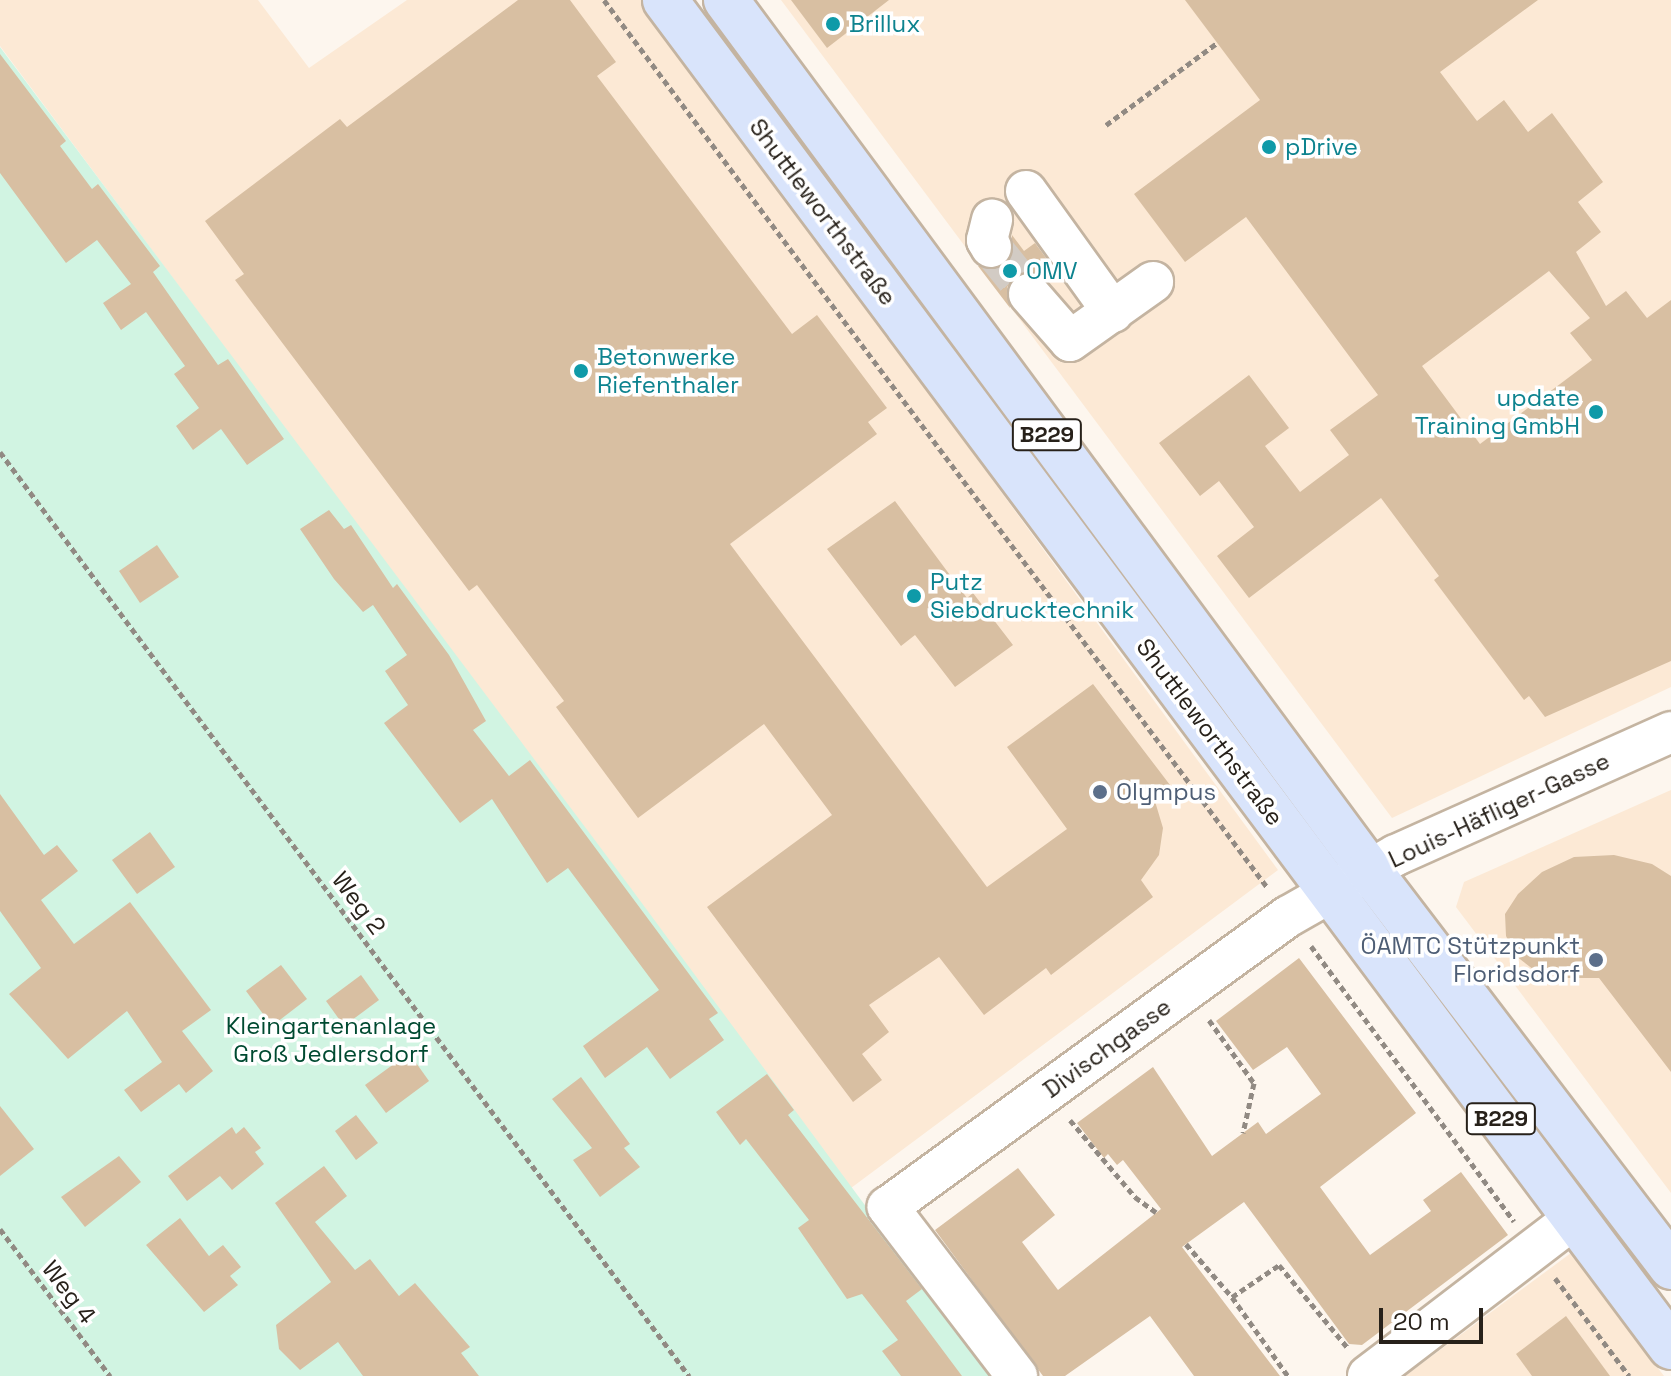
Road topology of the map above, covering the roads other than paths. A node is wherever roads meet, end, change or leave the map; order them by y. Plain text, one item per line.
1 (665, 0) edge
2 (726, 0) edge
3 (1026, 191) dead end
4 (1153, 282) dead end
5 (1029, 294) tunnel mouth
6 (1113, 312) junction
7 (1671, 732) edge
8 (1369, 870) junction
9 (1329, 893) junction
10 (1575, 1218) junction
11 (1671, 1267) edge
12 (1671, 1347) edge
13 (1369, 1375) edge
14 (1017, 1376) edge

1 - 9 main road, Shuttleworthstraße / B229
2 - 8 main road, Shuttleworthstraße / B229
3 - 6 street
4 - 6 street
5 - 6 street
7 - 8 street, Louis-Häfliger-Gasse
8 - 9 street, Louis-Häfliger-Gasse
8 - 11 main road, Shuttleworthstraße / B229
9 - 10 main road, Shuttleworthstraße / B229
9 - 14 street, Divischgasse
10 - 12 main road, Shuttleworthstraße / B229
10 - 13 street

